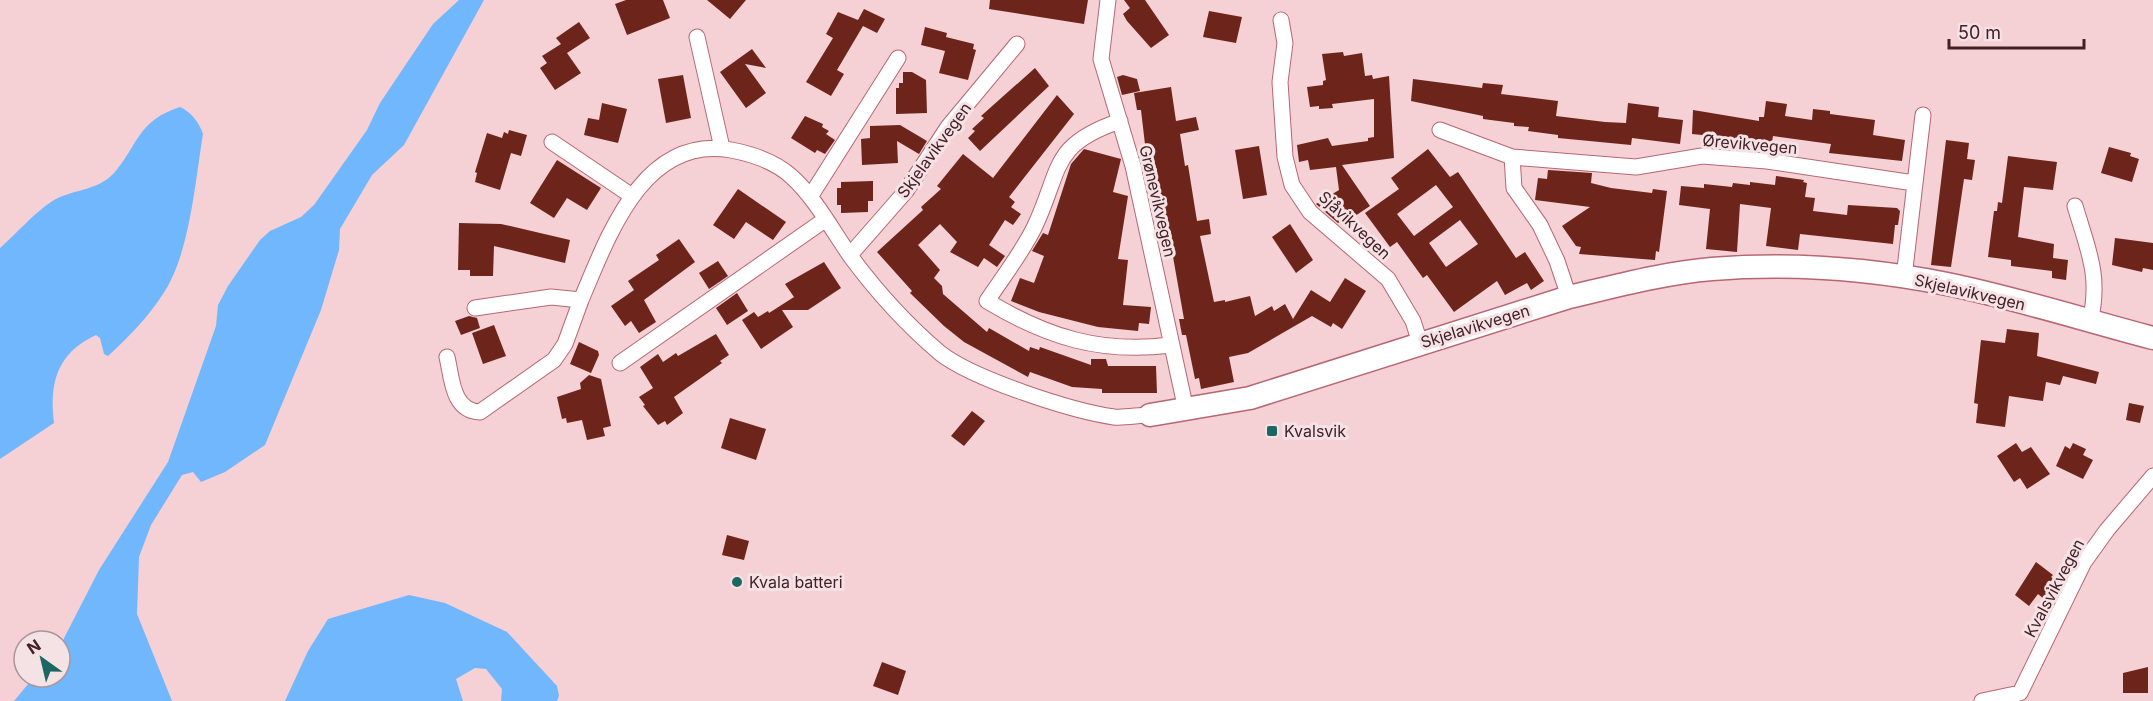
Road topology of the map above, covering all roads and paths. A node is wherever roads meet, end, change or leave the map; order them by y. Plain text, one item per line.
1 (1108, 0) edge
2 (1281, 20) dead end
3 (697, 37) dead end
4 (1017, 44) dead end
5 (898, 58) dead end
6 (1923, 115) dead end
7 (1120, 121) junction
8 (1440, 129) dead end
9 (552, 142) dead end
10 (722, 148) junction
11 (1512, 157) junction
12 (1914, 183) junction
13 (632, 196) junction
14 (810, 197) junction
15 (2075, 206) dead end
16 (826, 219) junction
17 (850, 255) junction
18 (1904, 277) junction
19 (1569, 297) junction
20 (580, 300) junction
21 (475, 308) dead end
22 (2090, 322) junction
23 (2153, 338) edge
24 (1420, 343) junction
25 (1171, 345) junction
26 (447, 357) dead end
27 (620, 363) dead end
28 (1186, 410) junction
29 (1150, 415) joint
30 (2151, 483) edge
31 (1982, 701) edge

1 - 7 street, Grønevikvegen
2 - 24 street, Sjåvikvegen
3 - 10 street
4 - 17 street, Skjelavikvegen
5 - 14 street
6 - 12 street
7 - 25 street, Grønevikvegen
7 - 25 street
8 - 11 street, Ørevikvegen
9 - 13 street
10 - 13 street, Skjelavikvegen
10 - 14 street, Skjelavikvegen
11 - 12 street, Ørevikvegen
11 - 19 street
12 - 18 street
13 - 20 street, Skjelavikvegen
14 - 16 street, Skjelavikvegen
15 - 22 street
16 - 17 street, Skjelavikvegen
16 - 27 street
17 - 29 street, Skjelavikvegen
18 - 19 main road, Skjelavikvegen
18 - 22 main road, Skjelavikvegen
19 - 24 main road, Skjelavikvegen
20 - 21 street
20 - 26 street, Skjelavikvegen
22 - 23 main road, Skjelavikvegen
24 - 28 main road, Skjelavikvegen
25 - 28 street, Grønevikvegen
28 - 29 main road, Skjelavikvegen
30 - 31 street, Kvalsvikvegen

